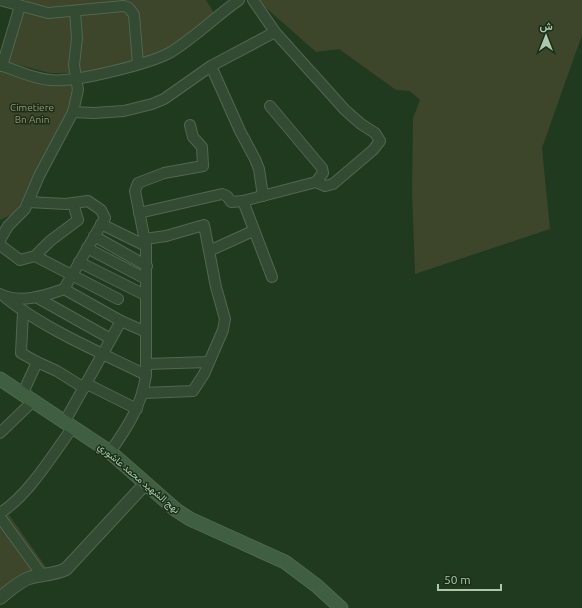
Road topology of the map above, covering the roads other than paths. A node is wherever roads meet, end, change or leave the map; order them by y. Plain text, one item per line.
1 (0, 0) edge
2 (239, 0) edge
3 (253, 0) edge
4 (20, 6) junction
5 (75, 11) junction
6 (276, 32) junction
7 (138, 64) junction
8 (1, 65) edge
9 (211, 66) junction
10 (76, 79) junction
11 (270, 106) dead end
12 (73, 112) junction
13 (190, 125) dead end
14 (316, 182) junction
15 (263, 196) junction
16 (243, 201) junction
17 (28, 202) junction
18 (74, 203) junction
19 (140, 213) junction
20 (101, 224) junction
21 (253, 231) junction
22 (94, 236) junction
23 (0, 240) edge
24 (146, 242) junction
25 (0, 245) edge
26 (87, 248) junction
27 (209, 251) junction
28 (35, 256) junction
29 (79, 262) junction
30 (147, 266) junction
31 (73, 275) junction
32 (272, 278) dead end
33 (146, 279) junction
34 (64, 289) junction
35 (1, 295) edge
36 (145, 295) junction
37 (36, 297) junction
38 (118, 300) dead end
39 (24, 312) junction
40 (121, 321) junction
41 (146, 332) junction
42 (111, 339) junction
43 (104, 354) junction
44 (37, 362) junction
45 (208, 362) junction
46 (147, 364) junction
47 (146, 375) junction
48 (1, 382) edge
49 (86, 386) junction
50 (144, 392) junction
51 (27, 398) junction
52 (137, 409) junction
53 (69, 424) junction
54 (0, 432) edge
55 (110, 452) junction
56 (145, 484) junction
57 (0, 512) edge
58 (0, 517) edge
59 (42, 575) junction
60 (0, 598) edge
61 (341, 608) edge

1 - 4 street
2 - 7 street
3 - 6 street
4 - 5 street
4 - 8 street
5 - 7 street
5 - 10 street
6 - 9 street
6 - 14 street
7 - 10 street
8 - 10 street
9 - 12 street
9 - 15 street
10 - 12 street
11 - 14 street
12 - 17 street
13 - 19 street
14 - 15 street
15 - 16 street
16 - 19 street
16 - 21 street
17 - 18 street
17 - 23 street
18 - 20 street
18 - 28 street
19 - 24 street
20 - 22 street
20 - 24 street
21 - 27 street
21 - 32 street
22 - 26 street
22 - 30 street
24 - 27 street
24 - 30 street
25 - 28 street
26 - 29 street
26 - 33 street
27 - 45 street
28 - 31 street
29 - 31 street
29 - 36 street
30 - 33 street
31 - 34 street
31 - 38 street
33 - 36 street
34 - 37 street
34 - 40 street
35 - 37 street
35 - 39 street
36 - 41 street
37 - 42 street
39 - 43 street
39 - 44 street
40 - 41 street
40 - 42 street
41 - 46 street
42 - 43 street
43 - 47 street
43 - 49 street
44 - 49 street
44 - 51 street
45 - 46 street
45 - 50 street
46 - 47 street
47 - 50 street
48 - 51 main road, نهج الشهيد محمد عاشوري
49 - 52 street
49 - 53 street
50 - 52 street
51 - 53 main road, نهج الشهيد محمد عاشوري
51 - 54 street
52 - 55 street
53 - 55 main road, نهج الشهيد محمد عاشوري
53 - 57 street
55 - 56 main road, نهج الشهيد محمد عاشوري
56 - 59 street
56 - 61 main road, نهج الشهيد محمد عاشوري
58 - 59 street
59 - 60 street

